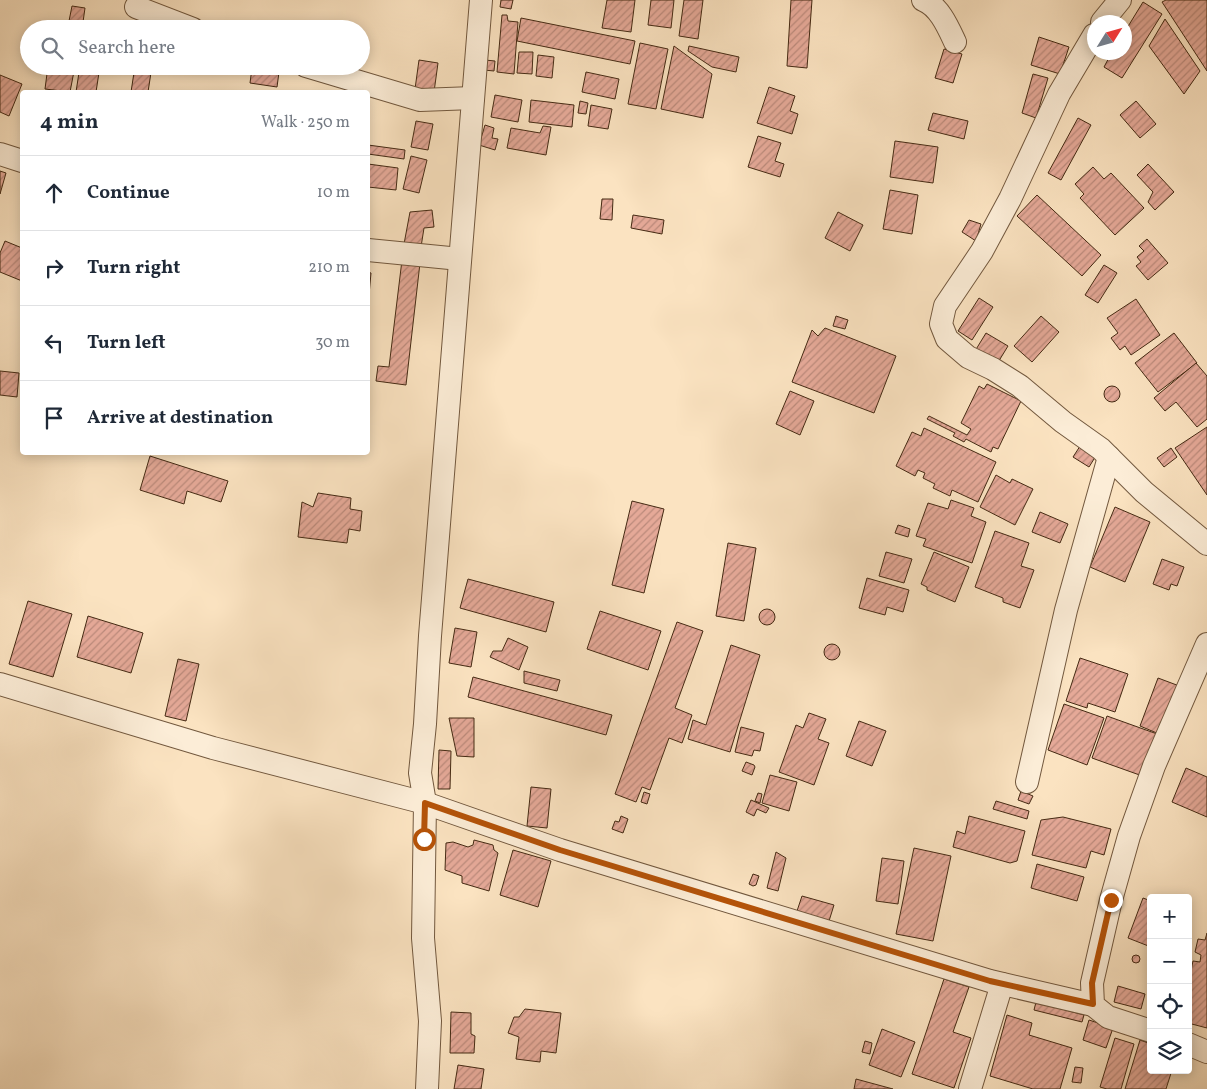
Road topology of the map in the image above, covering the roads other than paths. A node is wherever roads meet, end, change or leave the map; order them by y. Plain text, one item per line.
1 (480, 0) edge
2 (923, 0) edge
3 (1120, 0) edge
4 (136, 7) dead end
5 (1108, 15) edge
6 (170, 20) edge
7 (954, 42) dead end
8 (1087, 47) edge
9 (336, 75) edge
10 (473, 98) junction
11 (0, 154) edge
12 (20, 160) edge
13 (370, 250) edge
14 (460, 259) junction
15 (1109, 457) junction
16 (1207, 544) edge
17 (1207, 644) edge
18 (0, 684) edge
19 (1027, 782) dead end
20 (425, 803) junction
21 (1002, 984) junction
22 (1093, 1004) junction
23 (1147, 1030) edge
24 (1192, 1046) edge
25 (1207, 1052) edge
26 (426, 1089) edge
27 (970, 1089) edge

1 - 10 street
2 - 7 street
3 - 5 street
4 - 6 street
8 - 15 street
9 - 10 street
10 - 14 street
11 - 12 street
13 - 14 street
14 - 20 street
15 - 16 street
15 - 19 street
17 - 22 street
18 - 20 street
20 - 21 street
20 - 26 street
21 - 22 street
21 - 27 street
22 - 23 street
24 - 25 street

